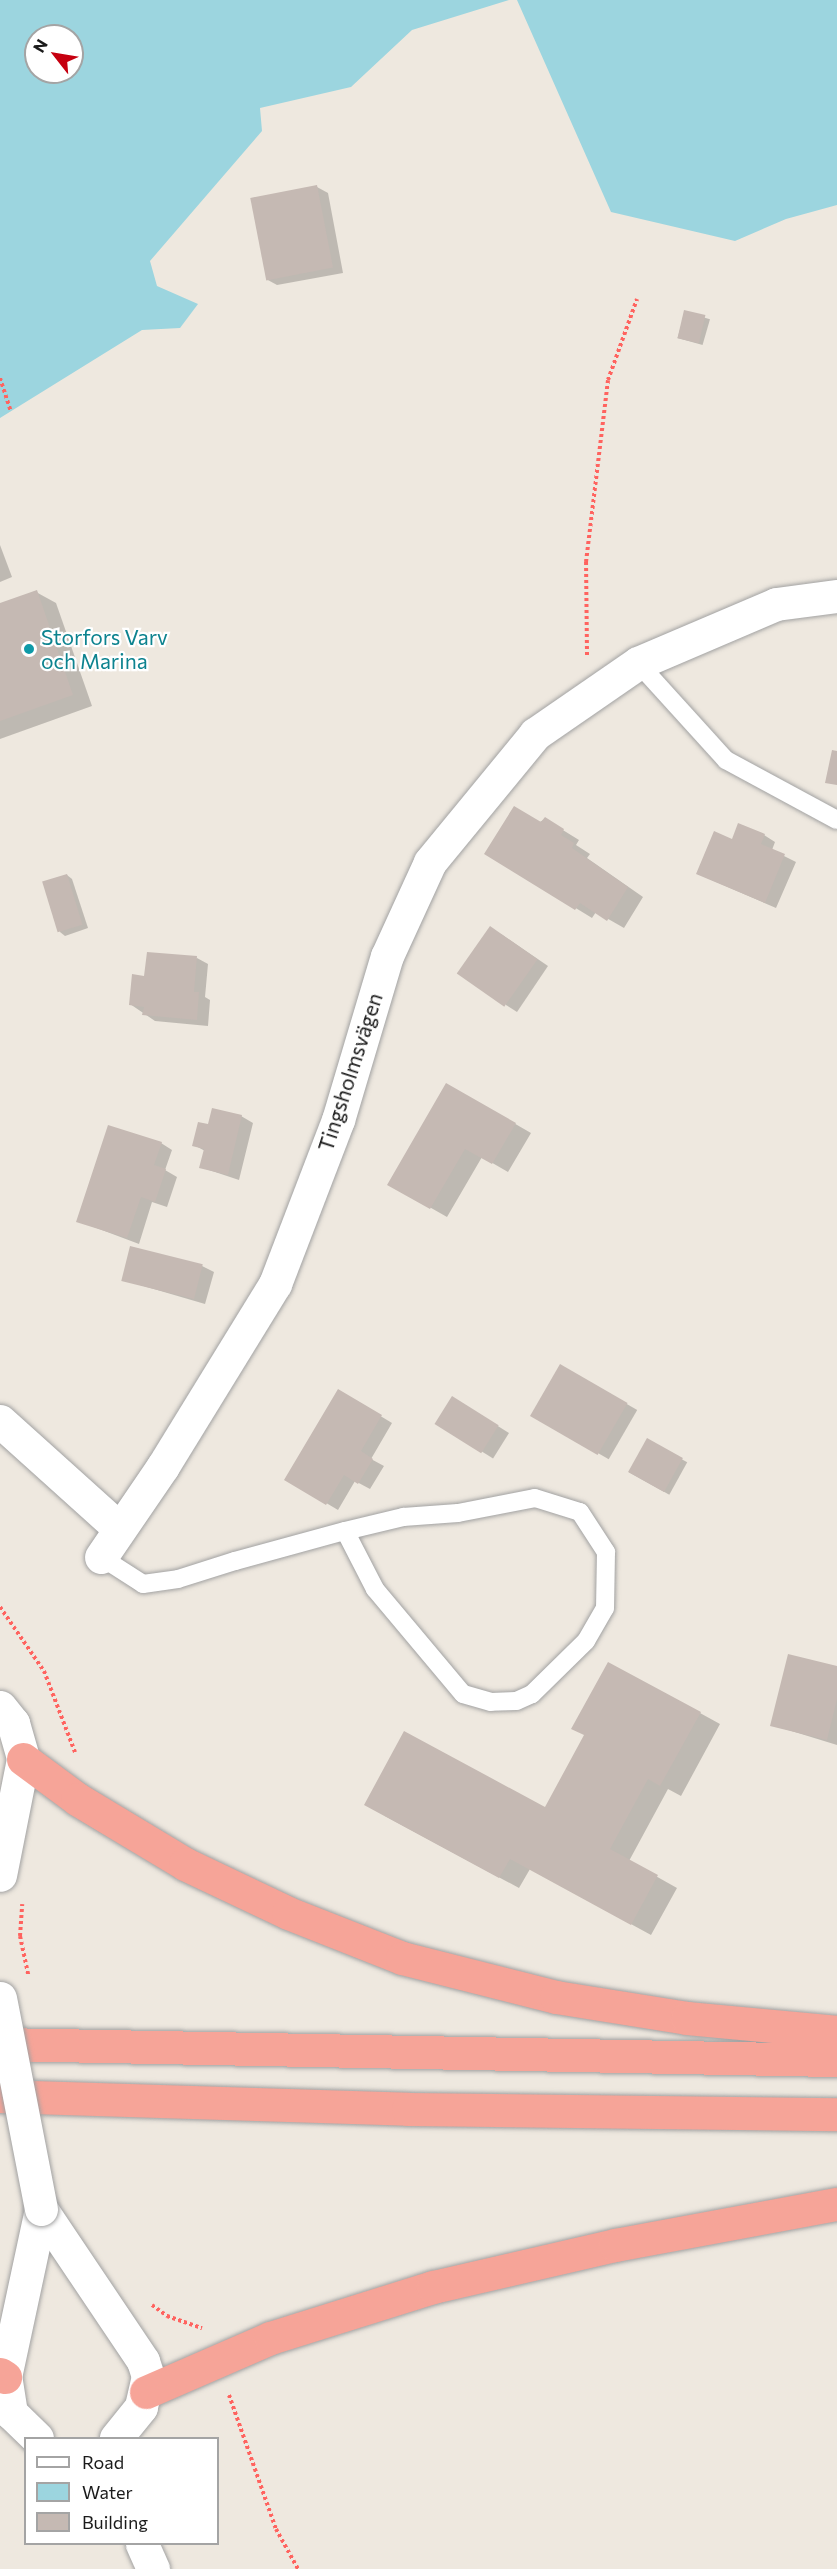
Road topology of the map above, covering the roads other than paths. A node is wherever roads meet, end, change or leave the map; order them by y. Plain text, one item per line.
1 (837, 596) edge
2 (638, 663) junction
3 (837, 820) edge
4 (0, 1421) edge
5 (120, 1529) junction
6 (345, 1531) junction
7 (101, 1557) joint
8 (0, 1707) edge
9 (23, 1759) junction
10 (0, 1875) edge
11 (0, 1998) edge
12 (837, 2032) edge
13 (0, 2044) edge
14 (837, 2060) edge
15 (0, 2096) edge
16 (837, 2114) edge
17 (837, 2204) edge
18 (41, 2209) junction
19 (3, 2376) edge
20 (146, 2391) junction
21 (35, 2437) edge
22 (118, 2437) edge
23 (142, 2545) edge
24 (153, 2569) edge

1 - 2 street, Tingsholmsvägen
2 - 3 lane
2 - 5 street, Tingsholmsvägen
4 - 5 street
5 - 7 street, Tingsholmsvägen
6 - 6 lane
6 - 7 lane
8 - 9 street
9 - 10 street
9 - 12 highway
11 - 18 street, bridge
13 - 14 highway
15 - 16 highway
17 - 20 highway
18 - 19 street
18 - 20 street
19 - 21 street
20 - 22 street
23 - 24 street

